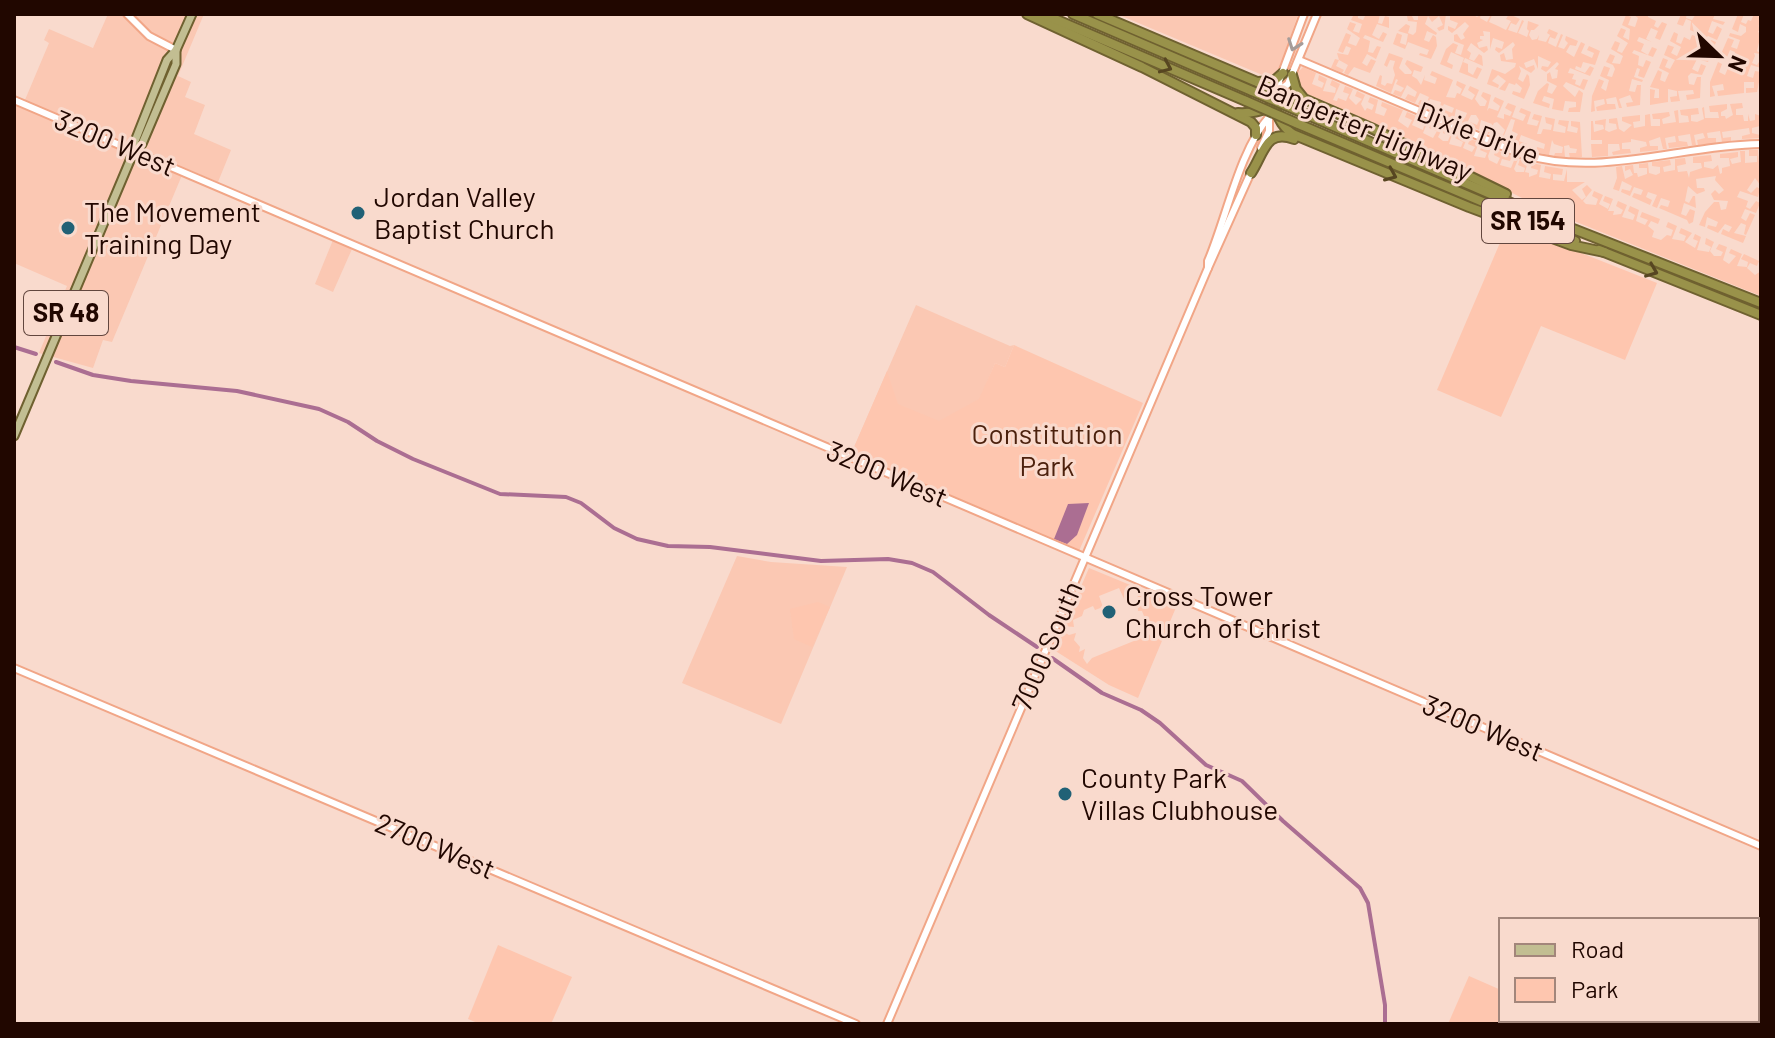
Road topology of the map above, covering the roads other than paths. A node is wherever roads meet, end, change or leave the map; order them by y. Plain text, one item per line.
1 (127, 14) edge
2 (192, 14) edge
3 (1027, 14) edge
4 (1043, 14) edge
5 (1073, 14) edge
6 (1097, 14) edge
7 (1304, 14) edge
8 (1317, 14) edge
9 (176, 50) junction
10 (1299, 60) junction
11 (1288, 74) junction
12 (1253, 80) junction
13 (14, 100) edge
14 (1310, 102) junction
15 (1273, 106) junction
16 (1230, 111) junction
17 (1269, 117) junction
18 (1256, 135) junction
19 (1311, 141) junction
20 (1761, 144) edge
21 (134, 151) junction
22 (1251, 173) junction
23 (1548, 219) junction
24 (1604, 252) junction
25 (1208, 268) junction
26 (1761, 303) edge
27 (1761, 315) edge
28 (14, 436) edge
29 (1084, 559) junction
30 (14, 668) edge
31 (1761, 846) edge
32 (856, 1024) edge
33 (887, 1024) edge

1 - 9 street
2 - 9 main road, SR 48
3 - 16 highway
4 -> 24 highway, Bangerter Highway / SR 154, bridge
5 - 23 highway, Bangerter Highway / SR 154, bridge
6 - 12 highway
7 -> 11 street, 7000 South
8 - 10 street, 7000 South
9 - 21 main road, SR 48
10 - 11 street, 7000 South
10 - 20 street, Dixie Drive
11 - 12 highway
11 - 14 highway
11 - 15 street, 7000 South
12 - 15 highway
13 - 21 street, 3200 West
14 - 15 highway
14 - 23 highway
15 - 16 highway
15 - 17 street, 7000 South
15 - 19 highway
16 - 18 highway
17 - 18 street, 7000 South
17 - 22 street, 7000 South
18 - 25 street, 7000 South
19 - 22 highway
19 -> 24 highway
21 - 28 main road, SR 48
21 - 29 street, 3200 West
22 - 25 street, 7000 South
23 - 26 highway, Bangerter Highway / SR 154
24 -> 27 highway, Bangerter Highway / SR 154
25 - 29 street, 7000 South
29 - 31 street, 3200 West
29 - 33 street, 7000 South
30 - 32 street, 2700 West

